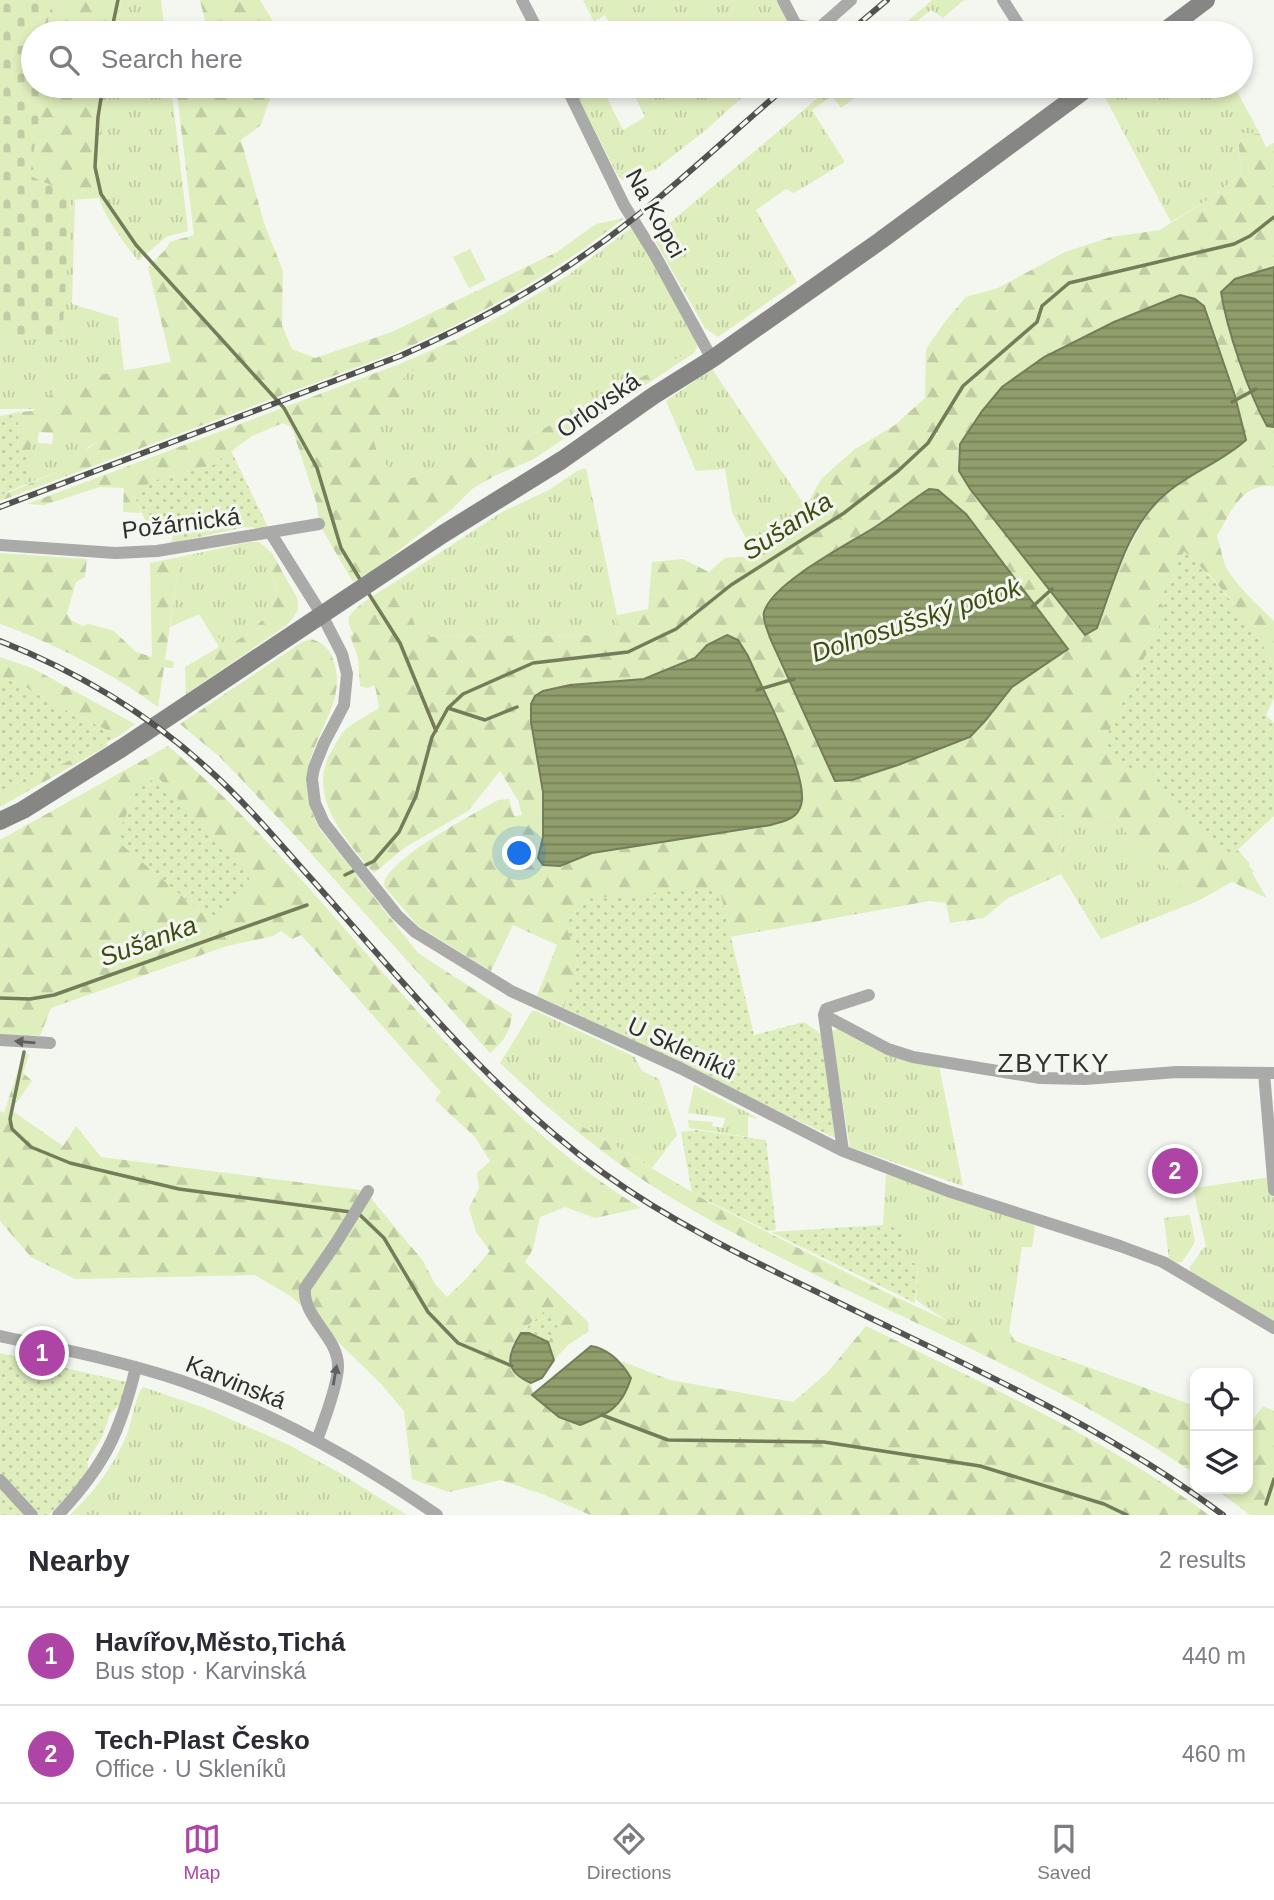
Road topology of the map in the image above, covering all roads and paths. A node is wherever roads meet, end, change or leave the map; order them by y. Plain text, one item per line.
1 (522, 0) edge
2 (783, 0) edge
3 (852, 0) edge
4 (1003, 0) edge
5 (1206, 0) edge
6 (533, 21) edge
7 (794, 21) edge
8 (827, 21) edge
9 (1016, 21) edge
10 (1178, 21) edge
11 (572, 98) edge
12 (1065, 98) edge
13 (1074, 98) edge
14 (1068, 102) junction
15 (712, 359) junction
16 (319, 524) dead end
17 (270, 532) junction
18 (0, 545) edge
19 (322, 615) junction
20 (0, 821) edge
21 (869, 995) dead end
22 (824, 1015) junction
23 (0, 1040) edge
24 (50, 1043) dead end
25 (1269, 1073) edge
26 (843, 1151) junction
27 (1274, 1190) edge
28 (366, 1195) dead end
29 (1274, 1328) edge
30 (0, 1336) edge
31 (136, 1367) junction
32 (317, 1440) junction
33 (0, 1480) edge
34 (32, 1515) edge
35 (58, 1515) edge
36 (437, 1515) edge

1 - 6 street
2 - 7 street
3 - 8 street
4 - 9 street
5 - 10 main road
11 - 15 street, Na Kopci
12 - 14 street
13 - 14 main road, Orlovská
14 - 15 main road, Orlovská
15 - 19 main road, Orlovská
16 - 17 street
17 - 18 street, Požárnická
17 - 19 street, Požárnická
19 - 20 main road, Orlovská
19 - 26 street, U Skleníků
21 - 22 street
22 - 25 street
22 - 26 street
24 -> 23 street
25 - 27 street
26 - 29 street, U Skleníků
32 -> 28 street
30 - 31 street, Karvinská
31 - 32 street, Karvinská
31 - 35 street
32 - 36 street, Karvinská
33 - 34 street

